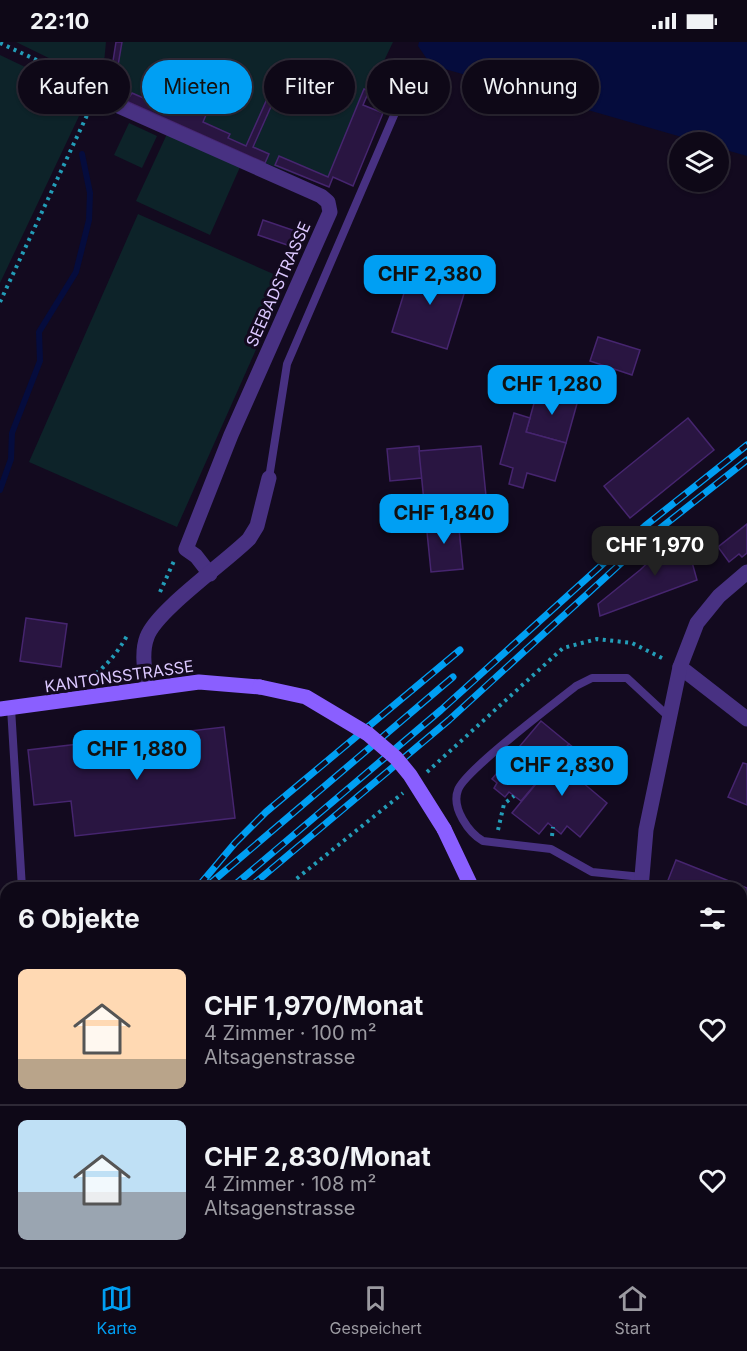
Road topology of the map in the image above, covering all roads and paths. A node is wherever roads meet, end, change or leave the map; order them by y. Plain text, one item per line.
1 (0, 43) edge
2 (37, 60) edge
3 (130, 111) edge
4 (88, 114) edge
5 (394, 114) edge
6 (0, 302) edge
7 (269, 478) joint
8 (176, 556) dead end
9 (747, 572) edge
10 (210, 574) junction
11 (159, 594) dead end
12 (131, 629) dead end
13 (680, 667) junction
14 (85, 680) dead end
15 (147, 687) junction
16 (6, 709) edge
17 (669, 717) junction
18 (747, 719) edge
19 (419, 779) dead end
20 (411, 786) dead end
21 (514, 796) dead end
22 (496, 843) junction
23 (21, 882) edge
24 (292, 882) edge
25 (469, 882) edge
26 (641, 882) edge

1 - 2 path
3 - 10 street, SEEBADSTRASSE
4 - 6 path
5 - 7 lane
7 - 10 street
8 - 11 path
9 - 13 street
10 - 15 street
12 - 14 path
13 - 17 street
13 - 18 street
13 - 19 path
15 - 16 main road, KANTONSSTRASSE
15 - 25 main road, KANTONSSTRASSE, bridge
16 - 23 lane
17 - 22 lane
17 - 26 street
20 - 24 path
21 - 22 path
22 - 26 lane

